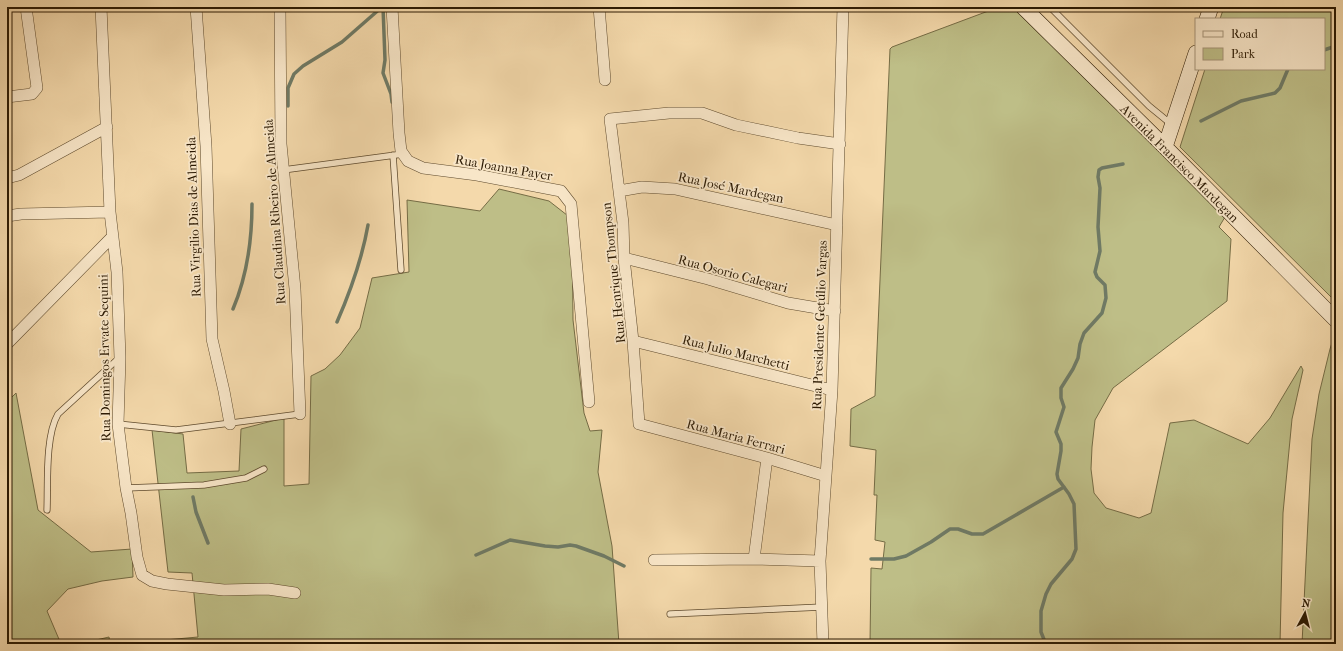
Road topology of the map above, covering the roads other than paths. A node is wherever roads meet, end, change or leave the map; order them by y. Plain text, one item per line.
1 (26, 7) edge
2 (101, 7) edge
3 (196, 7) edge
4 (280, 7) edge
5 (392, 7) edge
6 (599, 7) edge
7 (843, 7) edge
8 (1023, 7) edge
9 (1050, 7) edge
10 (1211, 7) edge
11 (1207, 18) edge
12 (1195, 55) edge
13 (604, 80) dead end
14 (7, 97) edge
15 (1172, 125) junction
16 (107, 127) junction
17 (840, 144) junction
18 (1165, 147) junction
19 (398, 155) junction
20 (283, 170) junction
21 (7, 178) edge
22 (619, 192) junction
23 (110, 212) junction
24 (7, 216) edge
25 (837, 225) junction
26 (113, 236) junction
27 (624, 258) junction
28 (401, 270) dead end
29 (835, 311) junction
30 (1336, 320) edge
31 (634, 341) junction
32 (7, 344) edge
33 (120, 358) junction
34 (832, 390) junction
35 (589, 402) dead end
36 (300, 414) joint
37 (118, 424) junction
38 (230, 424) junction
39 (639, 424) joint
40 (768, 458) junction
41 (264, 469) dead end
42 (826, 476) junction
43 (126, 488) junction
44 (47, 510) dead end
45 (754, 559) junction
46 (654, 560) dead end
47 (820, 561) junction
48 (294, 593) dead end
49 (822, 607) junction
50 (670, 614) dead end
51 (823, 644) edge

1 - 14 street
2 - 16 street, Rua Domingos Ervate Sequini
3 - 38 street, Rua Virgilio Dias de Almeida
4 - 20 street, Rua Claudina Ribeiro de Almeida
5 - 19 street
6 - 13 street
7 - 17 street, Rua Presidente Getúlio Vargas
8 - 18 main road, Avenida Francisco Mardegan
9 - 15 lane
10 - 11 main road
12 - 15 main road
15 - 18 main road
16 - 21 street
16 - 23 street, Rua Domingos Ervate Sequini
17 - 22 street, Rua Henrique Thompson
17 - 25 street, Rua Presidente Getúlio Vargas
18 - 30 main road, Avenida Francisco Mardegan
19 - 20 lane
19 - 28 lane
19 - 35 street, Rua Joanna Payer
20 - 36 street, Rua Claudina Ribeiro de Almeida
22 - 25 street, Rua José Mardegan
22 - 27 street, Rua Henrique Thompson
23 - 24 street
23 - 26 street, Rua Domingos Ervate Sequini
25 - 29 street, Rua Presidente Getúlio Vargas
26 - 32 street
26 - 33 street, Rua Domingos Ervate Sequini
27 - 29 street, Rua Osorio Calegari
27 - 31 street, Rua Henrique Thompson
29 - 34 street, Rua Presidente Getúlio Vargas
31 - 34 street, Rua Julio Marchetti
31 - 39 street, Rua Henrique Thompson
33 - 37 street, Rua Domingos Ervate Sequini
33 - 44 lane
34 - 42 street, Rua Presidente Getúlio Vargas
36 - 38 lane
37 - 38 lane
37 - 43 street, Rua Domingos Ervate Sequini
39 - 40 street, Rua Maria Ferrari
40 - 42 street, Rua Maria Ferrari
40 - 45 street
41 - 43 lane
42 - 47 street, Rua Presidente Getúlio Vargas
43 - 48 street, Rua Domingos Ervate Sequini
45 - 46 street
45 - 47 street
47 - 49 street, Rua Presidente Getúlio Vargas
49 - 50 lane
49 - 51 street, Rua Presidente Getúlio Vargas

